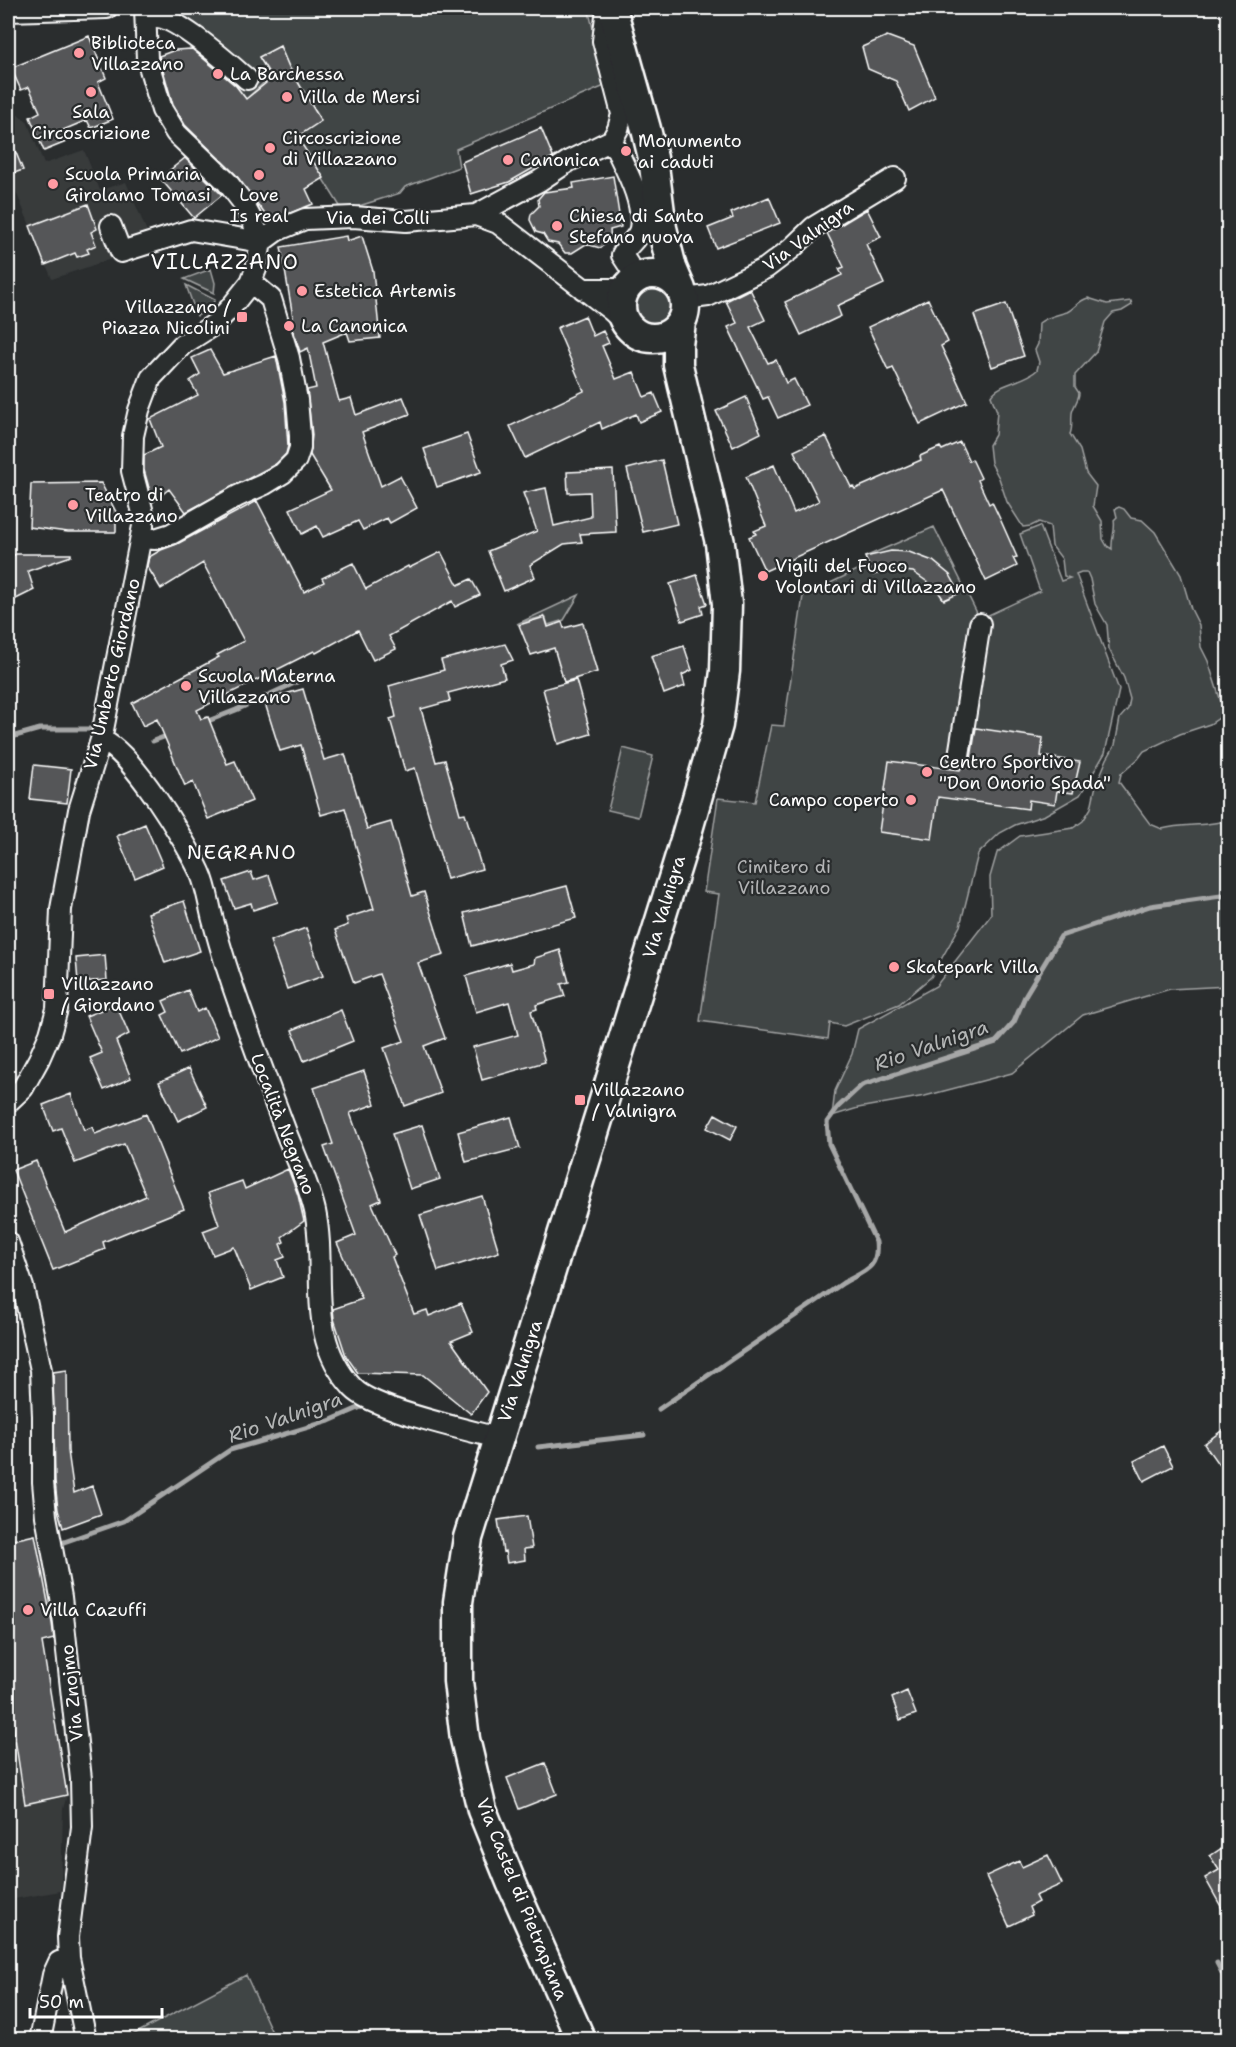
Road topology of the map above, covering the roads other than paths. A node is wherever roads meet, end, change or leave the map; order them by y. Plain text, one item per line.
1 (107, 8) edge
2 (606, 8) edge
3 (612, 8) edge
4 (8, 11) edge
5 (150, 12) edge
6 (247, 79) dead end
7 (612, 140) junction
8 (895, 178) dead end
9 (476, 214) junction
10 (111, 226) dead end
11 (662, 228) junction
12 (261, 242) junction
13 (637, 281) junction
14 (251, 282) junction
15 (583, 289) junction
16 (682, 303) junction
17 (634, 331) junction
18 (678, 365) junction
19 (142, 538) junction
20 (980, 624) dead end
21 (101, 740) junction
22 (959, 756) dead end
23 (8, 1102) edge
24 (8, 1242) edge
25 (498, 1438) junction
26 (69, 1958) junction
27 (40, 2040) edge
28 (86, 2040) edge
29 (581, 2040) edge

1 - 4 street
2 - 7 street
3 - 11 main road
5 - 6 street
5 - 12 street
7 - 9 street
7 - 13 street
8 - 16 street, Via Valnigra
9 - 12 street, Via dei Colli
9 - 15 street
10 - 12 street
11 - 13 main road
11 - 16 main road
12 - 14 street
13 - 15 street
13 - 16 main road
13 - 17 main road
14 - 19 street, Via Umberto Giordano
14 - 19 street
15 - 17 street
16 - 17 main road
16 - 18 main road, Via Valnigra
17 - 18 main road
18 - 25 main road, Via Valnigra
19 - 21 street, Via Umberto Giordano
20 - 22 street
21 - 23 street, Via Umberto Giordano
21 - 25 street, Località Negrano
24 - 26 street, Via Znojmo
25 - 29 main road, Via Castel di Pietrapiana
26 - 27 street
26 - 28 street, Via Znojmo

